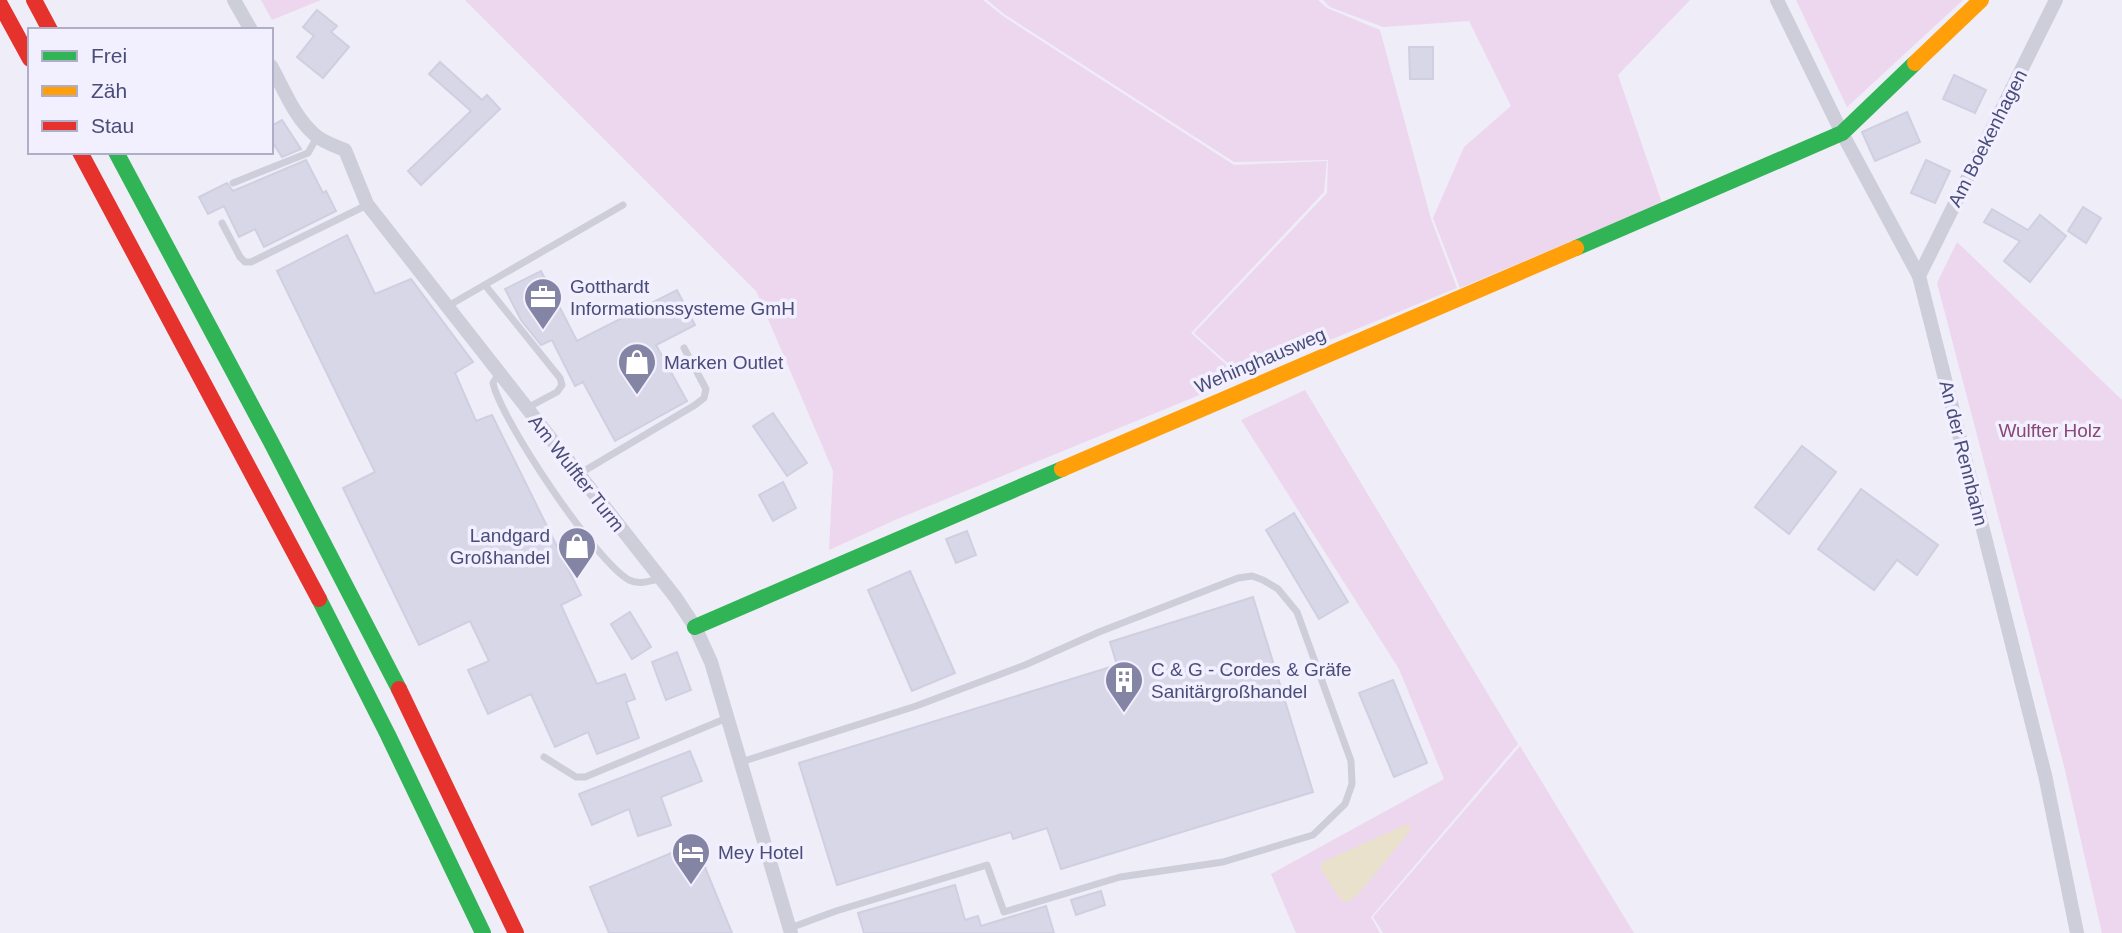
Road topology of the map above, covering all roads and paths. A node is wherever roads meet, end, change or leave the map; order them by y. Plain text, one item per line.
1 (34, 0) edge
2 (234, 0) edge
3 (1777, 0) edge
4 (1981, 0) edge
5 (2056, 0) edge
6 (0, 4) edge
7 (49, 28) edge
8 (250, 28) edge
9 (28, 55) edge
10 (273, 70) edge
11 (1842, 133) junction
12 (317, 137) junction
13 (81, 154) edge
14 (117, 154) edge
15 (233, 183) dead end
16 (367, 204) junction
17 (623, 205) dead end
18 (222, 223) dead end
19 (1919, 276) junction
20 (485, 285) junction
21 (448, 306) junction
22 (684, 348) dead end
23 (499, 373) junction
24 (526, 408) junction
25 (578, 475) junction
26 (661, 579) junction
27 (695, 627) junction
28 (727, 718) junction
29 (544, 757) dead end
30 (740, 762) junction
31 (480, 929) edge
32 (791, 930) edge
33 (516, 933) edge
34 (2077, 933) edge

1 - 7 main road
2 - 8 street
3 - 11 street, An der Rennbahn
4 - 11 main road
5 - 19 street, Am Boekenhagen
6 - 9 main road
10 - 12 street, Am Wulfter Turm
11 - 19 street, An der Rennbahn
11 - 27 main road, Wehinghausweg
12 - 15 lane
12 - 16 street, Am Wulfter Turm
13 - 31 main road
14 - 33 main road
16 - 18 lane
16 - 21 street, Am Wulfter Turm
17 - 20 lane
19 - 34 street, An der Rennbahn
20 - 21 lane
20 - 24 lane
21 - 23 street, Am Wulfter Turm
22 - 25 lane
23 - 24 street, Am Wulfter Turm
23 - 26 lane
24 - 25 street, Am Wulfter Turm
25 - 26 street, Am Wulfter Turm
26 - 27 street, Am Wulfter Turm
27 - 28 street, Am Wulfter Turm
28 - 29 lane
28 - 30 street, Am Wulfter Turm
30 - 32 street, Am Wulfter Turm
30 - 32 lane

